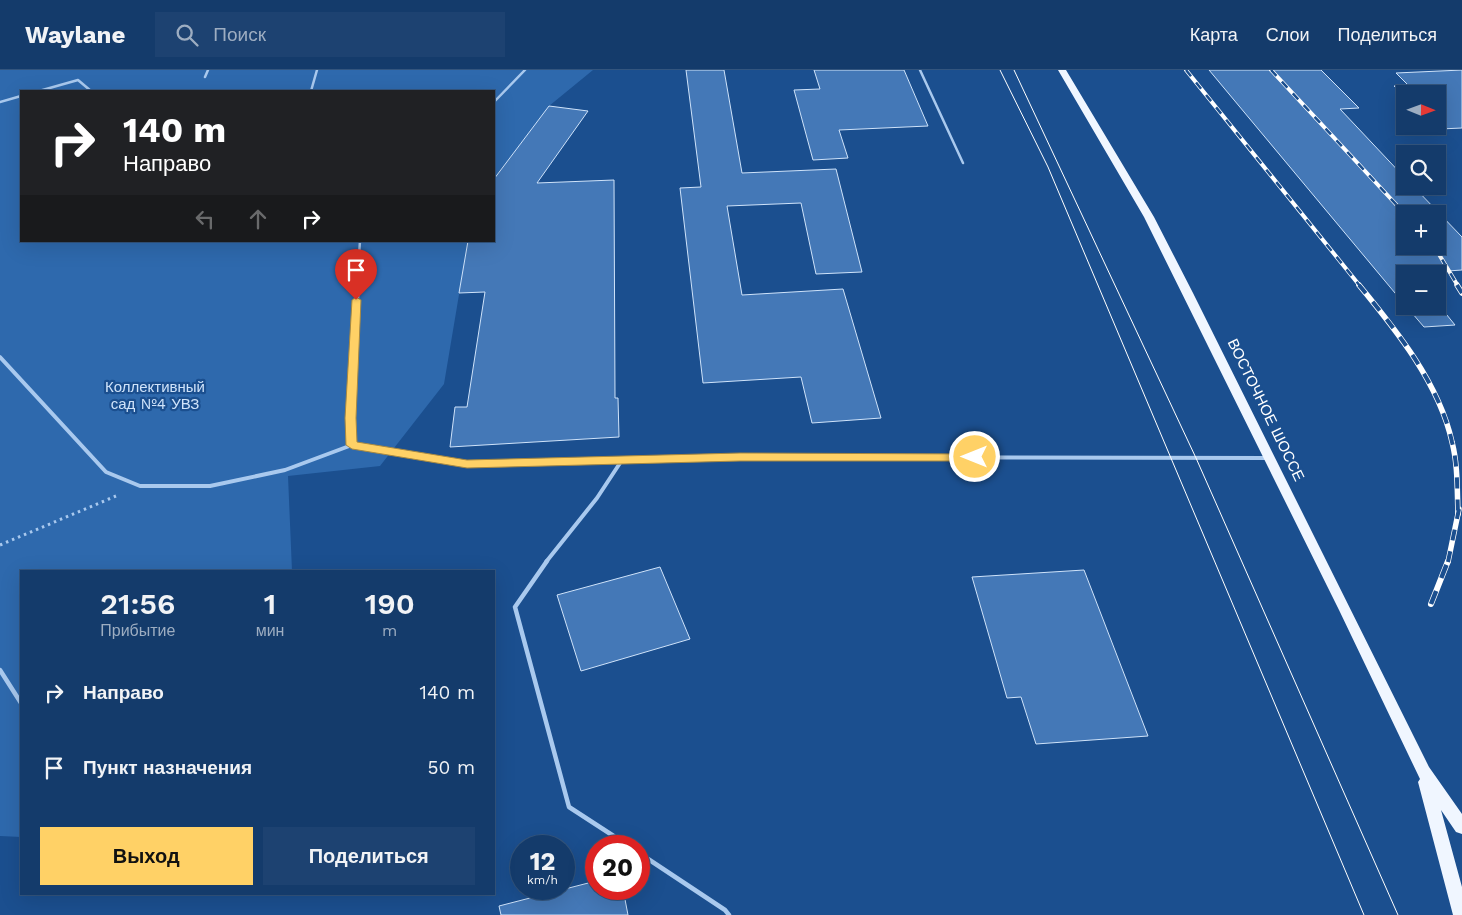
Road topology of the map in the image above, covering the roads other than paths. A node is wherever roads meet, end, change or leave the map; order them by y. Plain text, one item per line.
1 (208, 70) edge
2 (318, 70) edge
3 (525, 70) edge
4 (920, 70) edge
5 (1062, 70) edge
6 (205, 77) dead end
7 (43, 90) edge
8 (90, 90) edge
9 (312, 90) edge
10 (20, 96) edge
11 (495, 101) edge
12 (0, 102) edge
13 (963, 163) dead end
14 (360, 242) edge
15 (0, 357) edge
16 (352, 445) junction
17 (1270, 458) junction
18 (622, 460) junction
19 (0, 670) edge
20 (20, 701) edge
21 (1424, 772) junction
22 (1462, 827) edge
23 (612, 835) edge
24 (650, 860) edge
25 (729, 915) edge
26 (1461, 915) edge

1 - 6 lane
2 - 9 lane
3 - 11 lane
4 - 13 lane
5 - 17 main road, ВОСТОЧНОЕ ШОССЕ
7 - 8 lane
10 - 12 lane
14 - 16 lane
15 - 16 lane
16 - 18 lane
17 - 18 lane
17 - 21 main road, ВОСТОЧНОЕ ШОССЕ
18 - 23 lane
19 - 20 lane
21 - 22 main road, ВОСТОЧНОЕ ШОССЕ
21 - 26 main road, ВОСТОЧНОЕ ШОССЕ
24 - 25 lane

